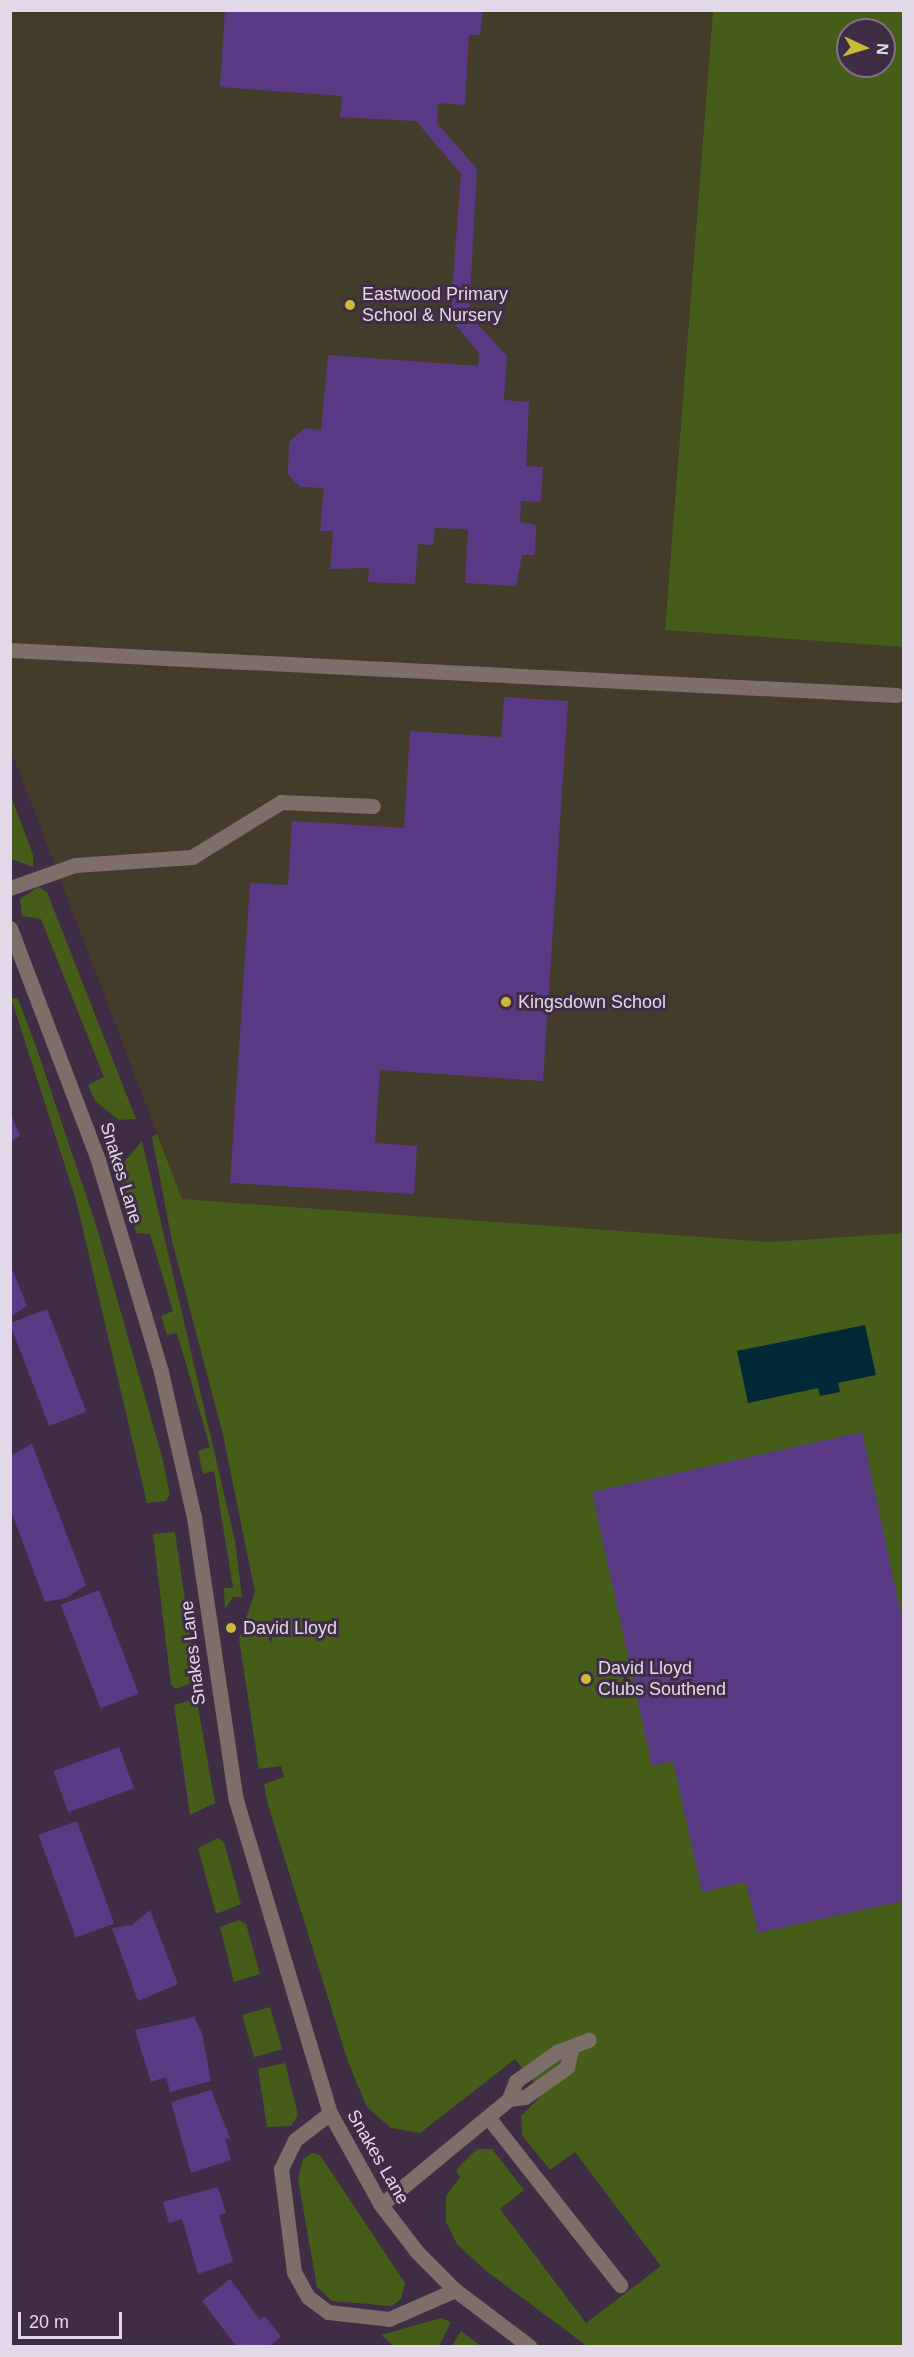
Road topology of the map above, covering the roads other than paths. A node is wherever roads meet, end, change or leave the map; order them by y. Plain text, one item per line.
1 (10, 650) edge
2 (897, 695) dead end
3 (374, 806) dead end
4 (10, 888) edge
5 (10, 928) edge
6 (589, 2040) dead end
7 (330, 2113) junction
8 (488, 2117) junction
9 (381, 2205) junction
10 (620, 2285) dead end
11 (455, 2290) junction
12 (529, 2346) edge

1 - 2 street
3 - 4 street
5 - 7 street, Snakes Lane
6 - 8 street
7 - 9 street, Snakes Lane
7 - 11 street
8 - 9 street
8 - 10 street
9 - 11 street, Snakes Lane
11 - 12 street, Snakes Lane

